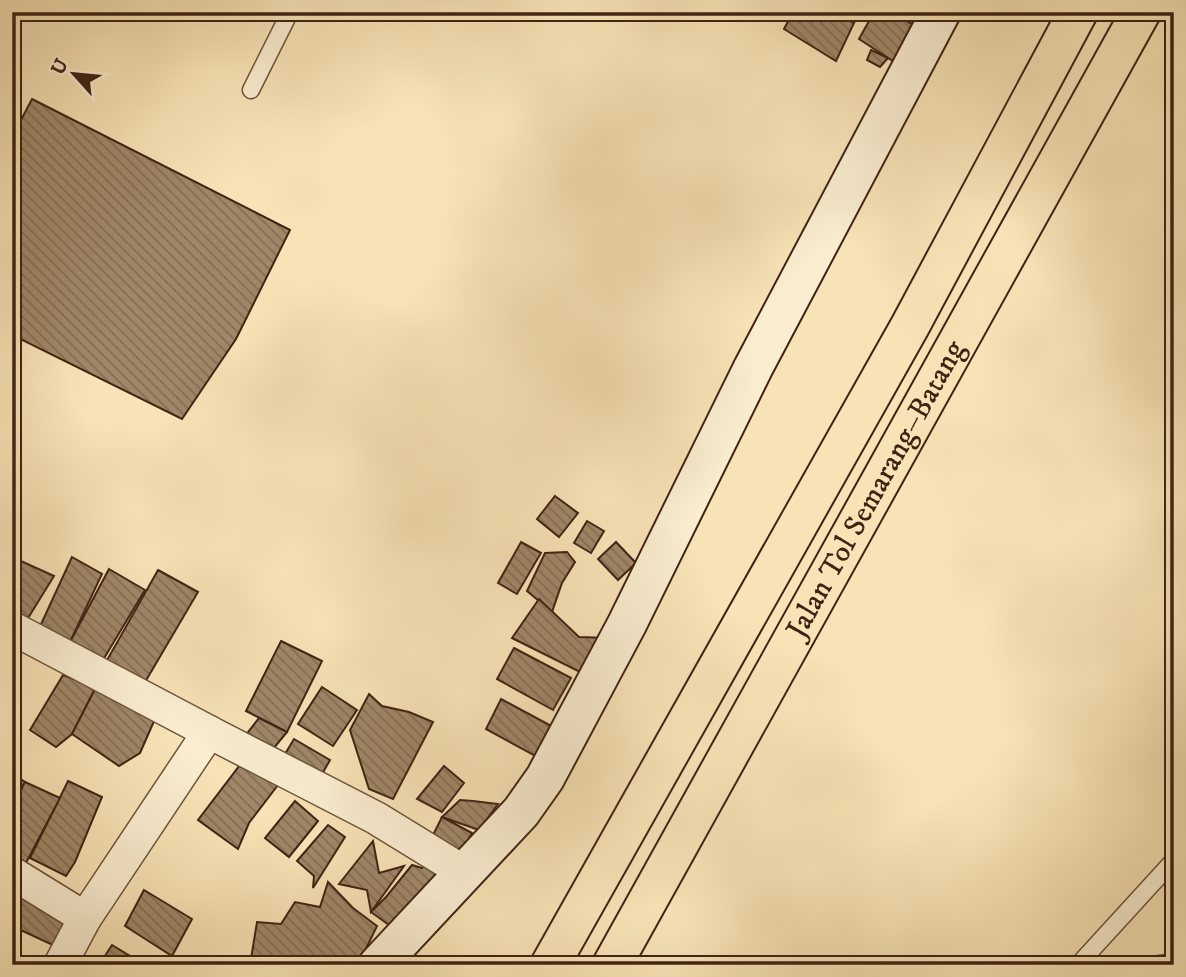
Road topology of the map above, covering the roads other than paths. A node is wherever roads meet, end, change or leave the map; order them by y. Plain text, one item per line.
1 (290, 12) edge
2 (942, 12) edge
3 (1078, 12) edge
4 (1141, 12) edge
5 (251, 90) dead end
6 (12, 628) edge
7 (209, 732) junction
8 (1174, 860) edge
9 (464, 872) junction
10 (12, 873) edge
11 (86, 918) junction
12 (1174, 962) edge
13 (60, 965) edge
14 (378, 965) edge
15 (550, 965) edge
16 (612, 965) edge
17 (1078, 965) edge
18 (1153, 965) edge

1 - 5 lane
2 - 9 street
3 - 15 highway, Jalan Tol Semarang–Batang
4 - 16 highway, Jalan Tol Semarang–Batang
6 - 7 street
7 - 9 street
7 - 11 street
8 - 17 lane
9 - 14 street
10 - 11 street
11 - 13 street
12 - 18 lane

